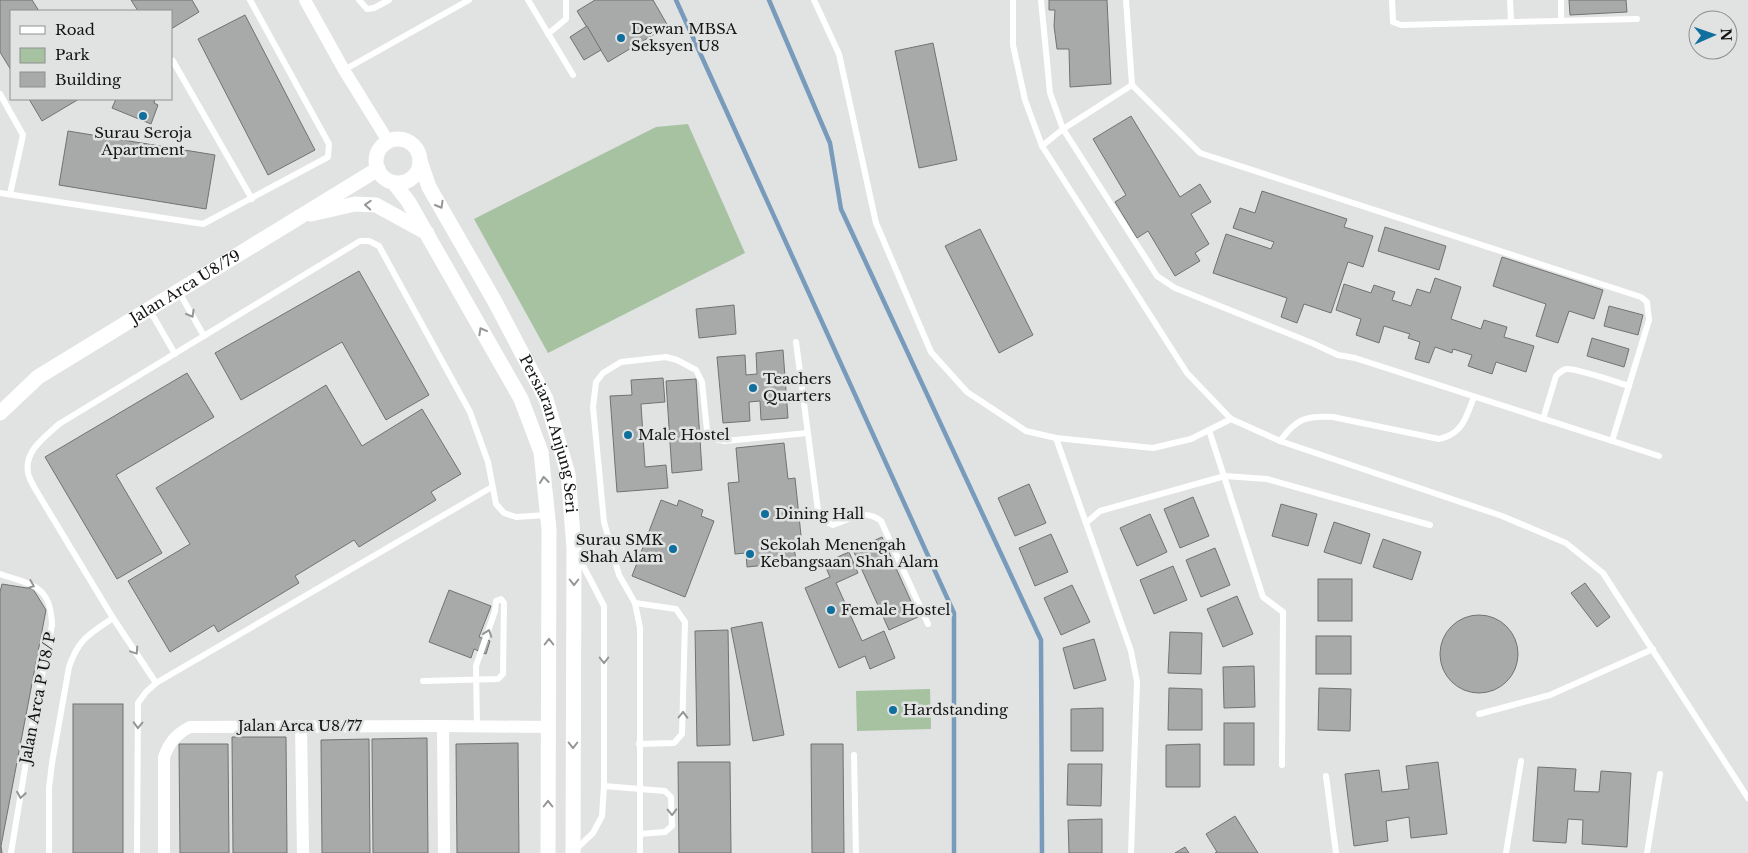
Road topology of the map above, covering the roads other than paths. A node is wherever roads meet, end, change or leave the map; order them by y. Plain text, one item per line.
1 (250, 0) edge
2 (306, 0) edge
3 (359, 0) edge
4 (389, 0) edge
5 (469, 0) edge
6 (528, 0) edge
7 (566, 0) edge
8 (814, 0) edge
9 (1013, 0) edge
10 (1041, 0) edge
11 (1126, 0) edge
12 (1392, 0) edge
13 (1510, 0) edge
14 (1561, 0) edge
15 (1637, 19) dead end
16 (1561, 21) junction
17 (1510, 22) junction
18 (548, 34) junction
19 (174, 61) dead end
20 (344, 70) junction
21 (573, 75) dead end
22 (1132, 85) junction
23 (0, 94) edge
24 (1063, 129) junction
25 (388, 141) junction
26 (1042, 146) junction
27 (420, 161) junction
28 (378, 169) junction
29 (394, 183) junction
30 (0, 192) edge
31 (10, 194) junction
32 (252, 199) junction
33 (299, 217) junction
34 (427, 233) junction
35 (178, 291) junction
36 (149, 309) junction
37 (204, 336) junction
38 (796, 342) dead end
39 (174, 354) junction
40 (1629, 386) junction
41 (1474, 397) junction
42 (0, 413) edge
43 (1231, 419) junction
44 (1543, 419) junction
45 (1209, 430) junction
46 (807, 433) junction
47 (1056, 438) junction
48 (1280, 441) junction
49 (1612, 441) junction
50 (1659, 456) dead end
51 (1225, 476) junction
52 (492, 486) junction
53 (548, 515) junction
54 (1086, 523) junction
55 (1430, 525) dead end
56 (574, 548) junction
57 (0, 574) edge
58 (635, 603) junction
59 (113, 618) junction
60 (928, 624) dead end
61 (1653, 649) junction
62 (477, 680) junction
63 (423, 681) dead end
64 (156, 683) junction
65 (1479, 714) dead end
66 (301, 726) junction
67 (444, 726) junction
68 (477, 727) junction
69 (548, 727) junction
70 (639, 744) junction
71 (854, 755) dead end
72 (1522, 761) dead end
73 (1282, 764) dead end
74 (1660, 774) dead end
75 (1326, 776) dead end
76 (604, 786) junction
77 (640, 788) junction
78 (1748, 798) edge
79 (640, 834) junction
80 (573, 852) edge
81 (11, 853) edge
82 (49, 853) edge
83 (137, 853) edge
84 (164, 853) edge
85 (302, 853) edge
86 (444, 853) edge
87 (548, 853) edge
88 (640, 853) edge
89 (856, 853) edge
90 (1132, 853) edge
91 (1336, 853) edge
92 (1506, 853) edge
93 (1647, 853) edge

1 - 32 lane
2 - 20 street
3 - 4 lane
5 - 20 lane
6 - 18 lane
7 - 18 lane
8 - 47 lane
9 - 26 lane
10 - 24 lane
11 - 22 lane
12 - 17 lane
13 - 17 lane
14 - 16 lane
15 - 16 lane
16 - 17 lane
18 - 21 lane
19 - 32 lane
20 - 25 street
22 - 24 lane
22 - 40 lane
23 - 31 lane
24 - 26 lane
24 - 41 lane
25 - 27 street
25 - 28 street
26 - 43 lane
27 - 29 street
27 -> 56 street, Persiaran Anjung Seri
28 - 29 street
28 - 33 street, Jalan Arca U8/79
29 - 34 street, Persiaran Anjung Seri
30 - 31 lane
31 - 32 lane
34 -> 33 street
33 - 35 street, Jalan Arca U8/79
53 -> 34 street, Persiaran Anjung Seri
35 - 36 street, Jalan Arca U8/79
35 -> 37 lane
36 - 39 lane
36 - 42 street, Jalan Arca U8/79
37 - 39 lane
37 - 52 lane
38 - 46 lane
39 - 59 lane
40 - 44 lane
40 - 49 lane
41 - 44 lane
41 - 48 lane
43 - 45 lane
43 - 48 lane
44 - 49 lane
45 - 47 lane
45 - 51 lane
46 - 58 lane
46 - 60 lane
47 - 54 lane
48 - 61 lane
49 - 50 lane
51 - 54 lane
51 - 55 lane
51 - 73 lane
52 - 53 lane
52 - 64 lane
69 -> 53 street, Persiaran Anjung Seri
54 - 90 lane
56 -> 76 lane
56 -> 80 street, Persiaran Anjung Seri
57 -> 81 lane, Jalan Arca P U8/P
58 - 70 lane
70 -> 58 lane
59 -> 64 lane
59 - 82 lane
61 - 65 lane
61 - 78 lane
62 -> 62 lane
62 - 63 lane
62 - 68 lane
64 -> 83 lane
66 - 67 street, Jalan Arca U8/77
66 - 84 street, Jalan Arca U8/77
66 - 85 street
67 - 68 street, Jalan Arca U8/77
67 - 86 street
68 - 69 street, Jalan Arca U8/77
87 -> 69 street, Persiaran Anjung Seri
70 - 77 lane
71 - 89 lane
72 - 92 lane
74 - 93 lane
75 - 91 lane
76 - 77 lane
76 - 80 lane
77 - 79 lane
77 -> 79 lane
79 - 88 lane

